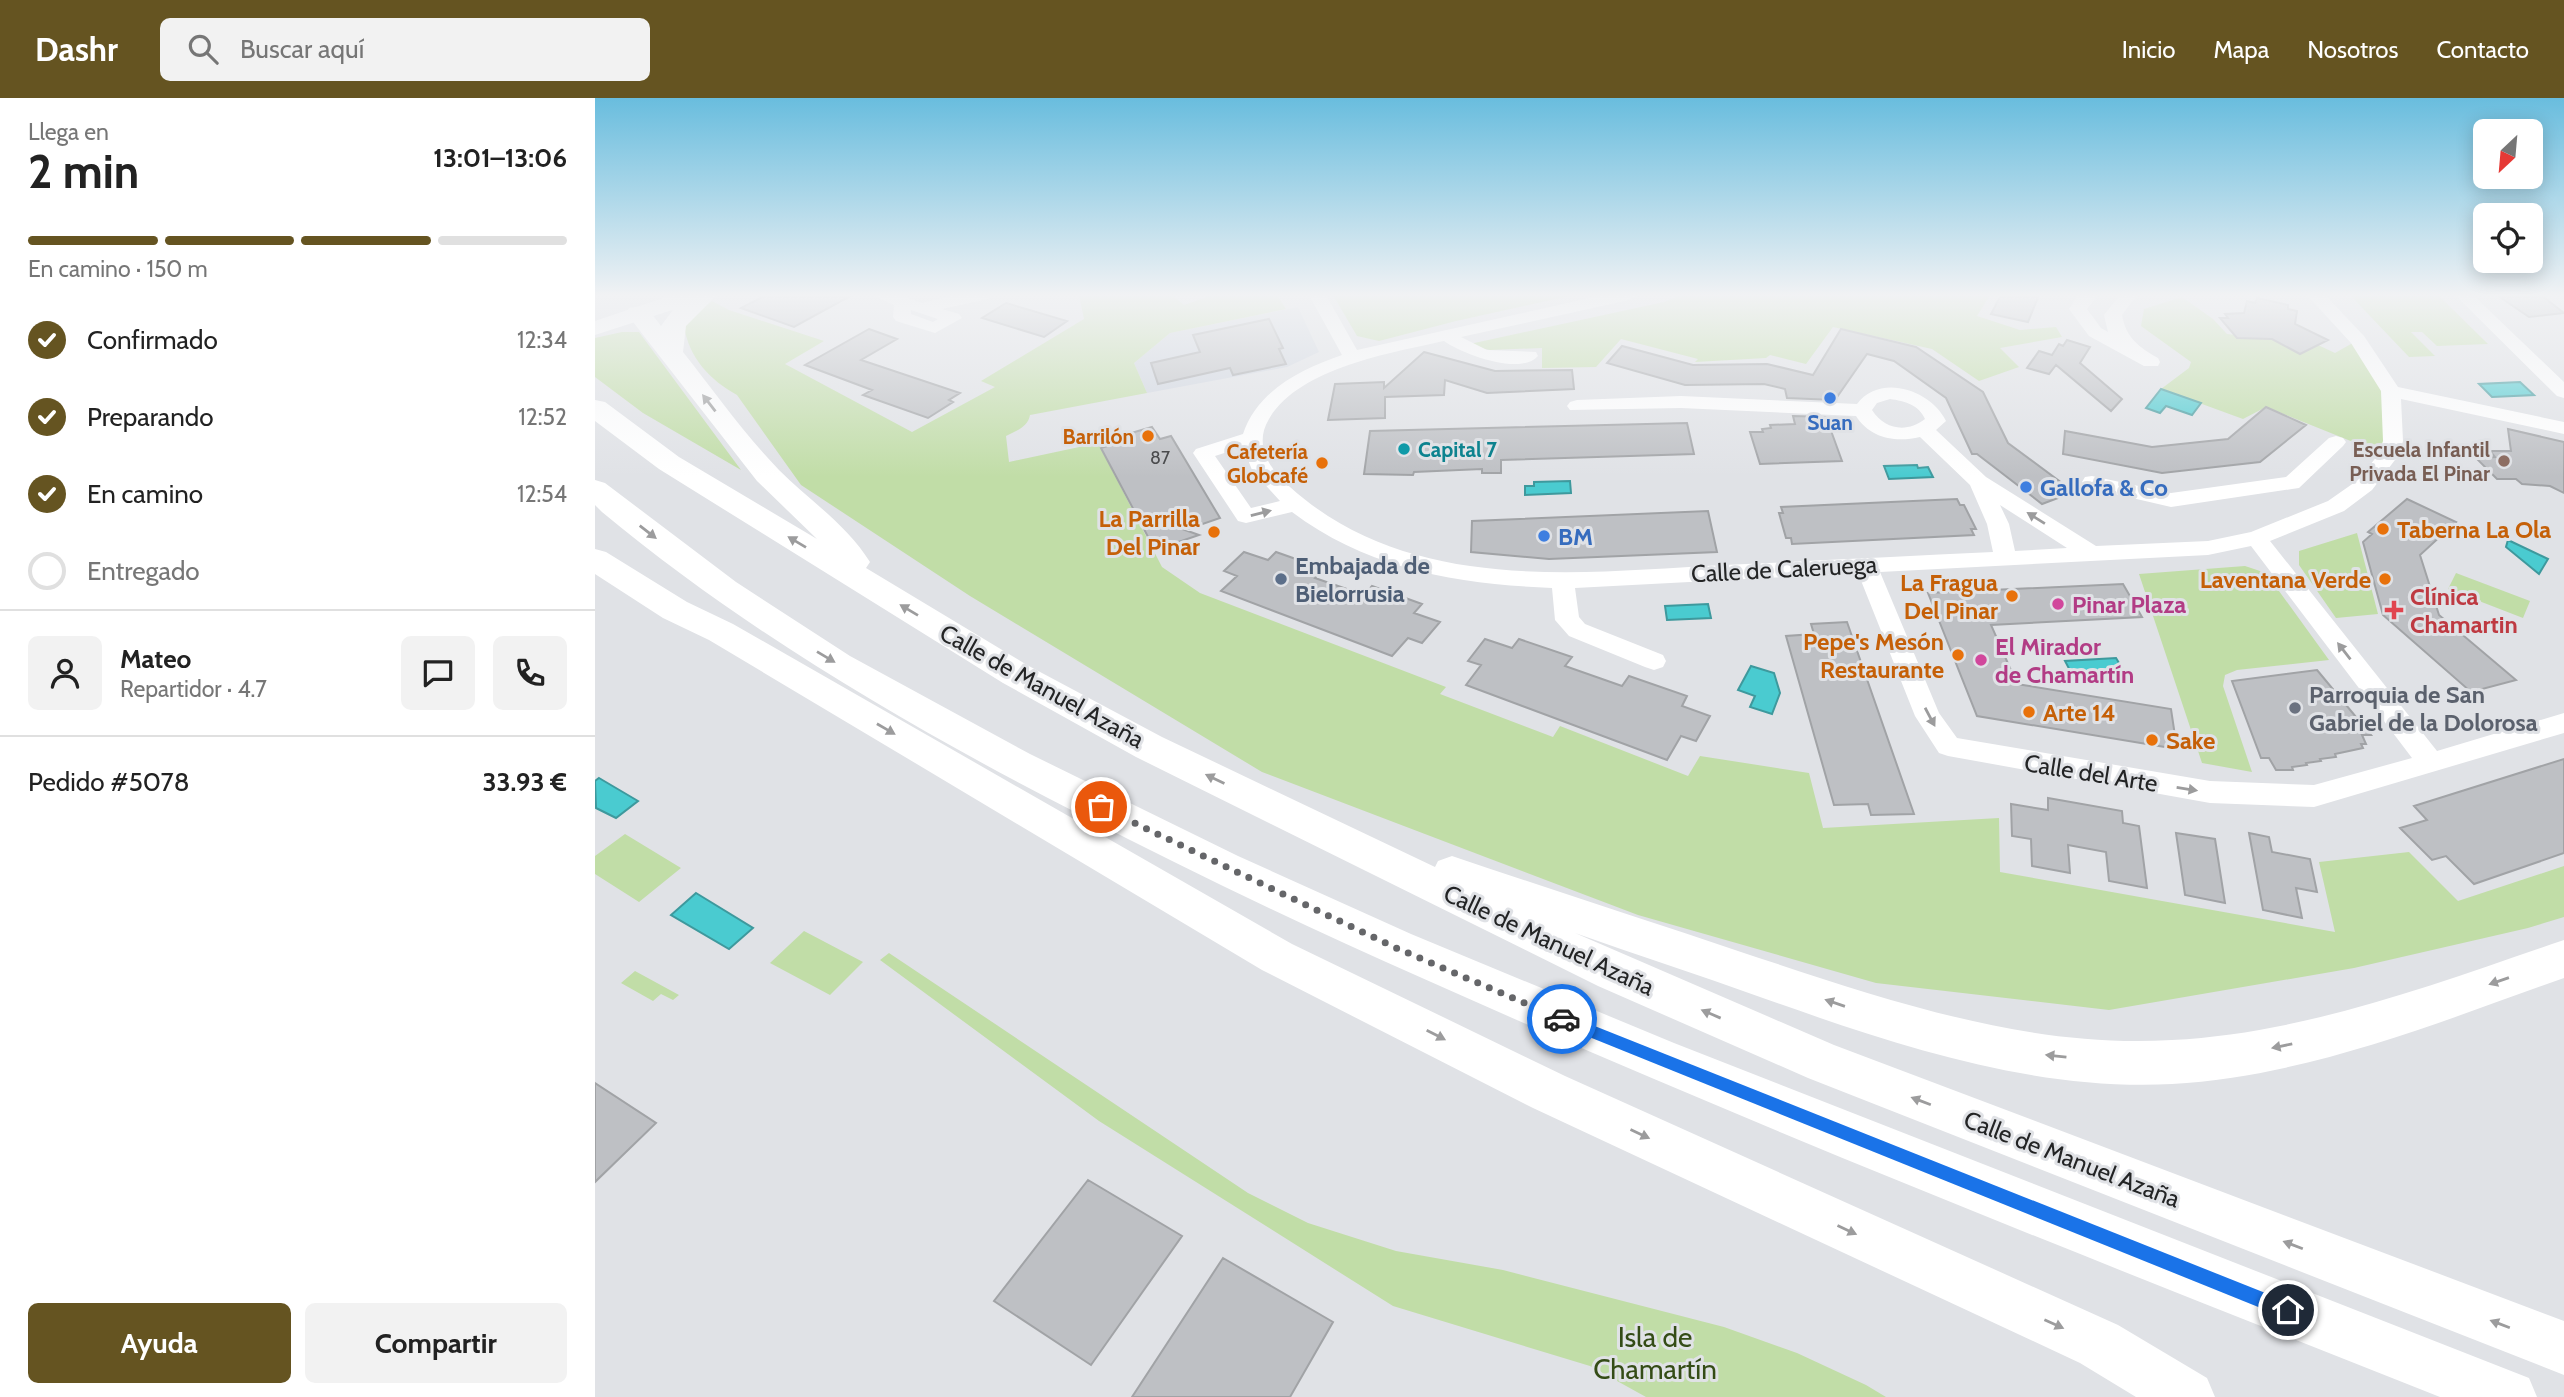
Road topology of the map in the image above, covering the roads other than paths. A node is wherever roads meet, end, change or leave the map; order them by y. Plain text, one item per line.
1 (673, 356) edge
2 (1358, 356) edge
3 (1484, 356) edge
4 (1529, 356) dead end
5 (2140, 356) edge
6 (2368, 356) edge
7 (2526, 356) edge
8 (1352, 357) joint
9 (2151, 362) dead end
10 (2391, 391) junction
11 (2564, 392) edge
12 (1577, 405) dead end
13 (595, 408) edge
14 (1862, 410) junction
15 (2564, 428) edge
16 (1925, 432) junction
17 (1252, 438) junction
18 (2336, 442) dead end
19 (1979, 482) junction
20 (2092, 482) dead end
21 (2292, 483) junction
22 (595, 489) edge
23 (1297, 504) junction
24 (2336, 506) junction
25 (2256, 538) junction
26 (595, 542) edge
27 (2094, 555) junction
28 (595, 559) edge
29 (2006, 559) junction
30 (1865, 564) junction
31 (1563, 581) junction
32 (876, 590) junction
33 (768, 622) junction
34 (1654, 661) dead end
35 (2564, 723) edge
36 (2431, 762) junction
37 (1026, 770) junction
38 (1276, 809) junction
39 (2564, 959) edge
40 (1375, 1004) junction
41 (2361, 1339) junction
42 (2564, 1348) edge
43 (2188, 1397) edge
44 (2461, 1397) edge
45 (2510, 1397) edge

32 -> 1 highway
2 - 8 street
3 - 4 street
5 - 9 street
6 - 10 street
7 - 11 street
8 - 17 street
10 - 15 street
10 - 24 street, Calle de Caleruega
12 - 14 street
32 -> 13 highway, Calle de Manuel Azaña
14 - 16 street
14 - 16 street
16 - 19 street
17 - 23 street, Calle de Caleruega
17 -> 23 street
18 - 21 street
27 -> 19 street
19 - 29 street
20 - 21 street
21 - 24 street
22 -> 33 highway
23 - 31 street, Calle de Caleruega
24 - 25 street, Calle de Caleruega
25 - 27 street, Calle de Caleruega
36 -> 25 street
26 - 33 highway
27 - 29 street, Calle de Caleruega
28 -> 40 highway
29 - 30 street, Calle de Caleruega
30 - 31 street, Calle de Caleruega
30 -> 36 street, Calle del Arte
31 - 34 street
38 -> 32 highway, Calle de Manuel Azaña
33 -> 37 highway
35 - 36 street, Calle del Arte
37 - 40 highway
37 - 41 highway
39 -> 38 highway
42 -> 38 highway, Calle de Manuel Azaña
40 -> 43 highway
41 - 44 highway
41 - 45 highway

